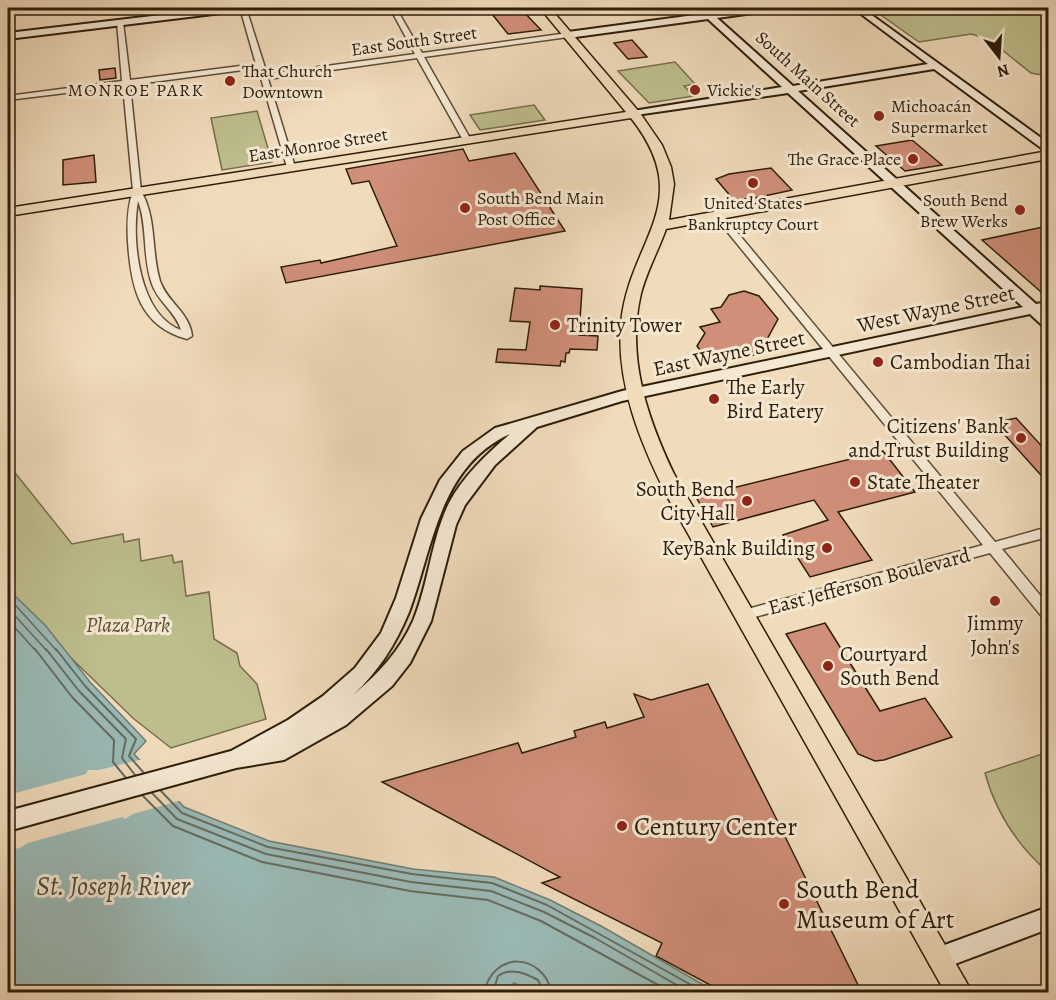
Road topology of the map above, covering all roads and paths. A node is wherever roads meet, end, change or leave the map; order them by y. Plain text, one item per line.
1 (241, 8) edge
2 (393, 8) edge
3 (545, 8) edge
4 (701, 8) edge
5 (768, 8) edge
6 (857, 8) edge
7 (710, 16) junction
8 (120, 22) junction
9 (568, 35) junction
10 (8, 36) edge
11 (420, 56) junction
12 (260, 66) junction
13 (937, 66) junction
14 (264, 77) junction
15 (126, 83) junction
16 (793, 89) junction
17 (8, 98) edge
18 (633, 114) junction
19 (467, 140) junction
20 (1048, 148) edge
21 (1048, 155) edge
22 (291, 167) junction
23 (897, 183) junction
24 (137, 191) junction
25 (8, 212) edge
26 (719, 216) junction
27 (660, 226) junction
28 (1048, 306) edge
29 (1034, 309) junction
30 (1048, 323) edge
31 (832, 353) junction
32 (635, 394) junction
33 (1048, 532) edge
34 (993, 548) junction
35 (1048, 614) edge
36 (744, 615) junction
37 (8, 821) edge
38 (1048, 918) edge
39 (939, 958) junction
40 (959, 993) edge

1 - 8 street
1 - 12 street
2 - 11 street
3 - 9 main road
4 - 7 street, South Main Street
5 - 7 street
6 - 13 street
7 - 9 street
7 - 16 street, South Main Street
8 - 10 street
8 - 15 street
9 - 11 street, East South Street
9 - 18 main road
11 - 14 street, East South Street
11 - 19 street
12 - 14 street
12 - 15 street
13 - 16 street
13 - 20 street
14 - 22 street
15 - 17 street
15 - 24 street
16 - 18 street
16 - 23 street, South Main Street
18 - 19 main road, East Monroe Street
18 - 27 main road
19 - 22 main road, East Monroe Street
21 - 23 main road
22 - 24 main road, East Monroe Street
23 - 26 main road
23 - 29 street, South Main Street
24 - 24 street
24 - 25 main road, East Monroe Street
26 - 27 main road
26 - 31 street
27 - 32 main road
28 - 29 street, West Wayne Street
29 - 30 street, South Main Street
29 - 31 street, West Wayne Street
31 - 32 street, East Wayne Street
31 - 34 street
32 - 36 main road
32 - 37 street
33 - 34 street, East Jefferson Boulevard
34 - 35 street
34 - 36 street, East Jefferson Boulevard
36 - 39 main road
38 - 39 street
39 - 40 main road

